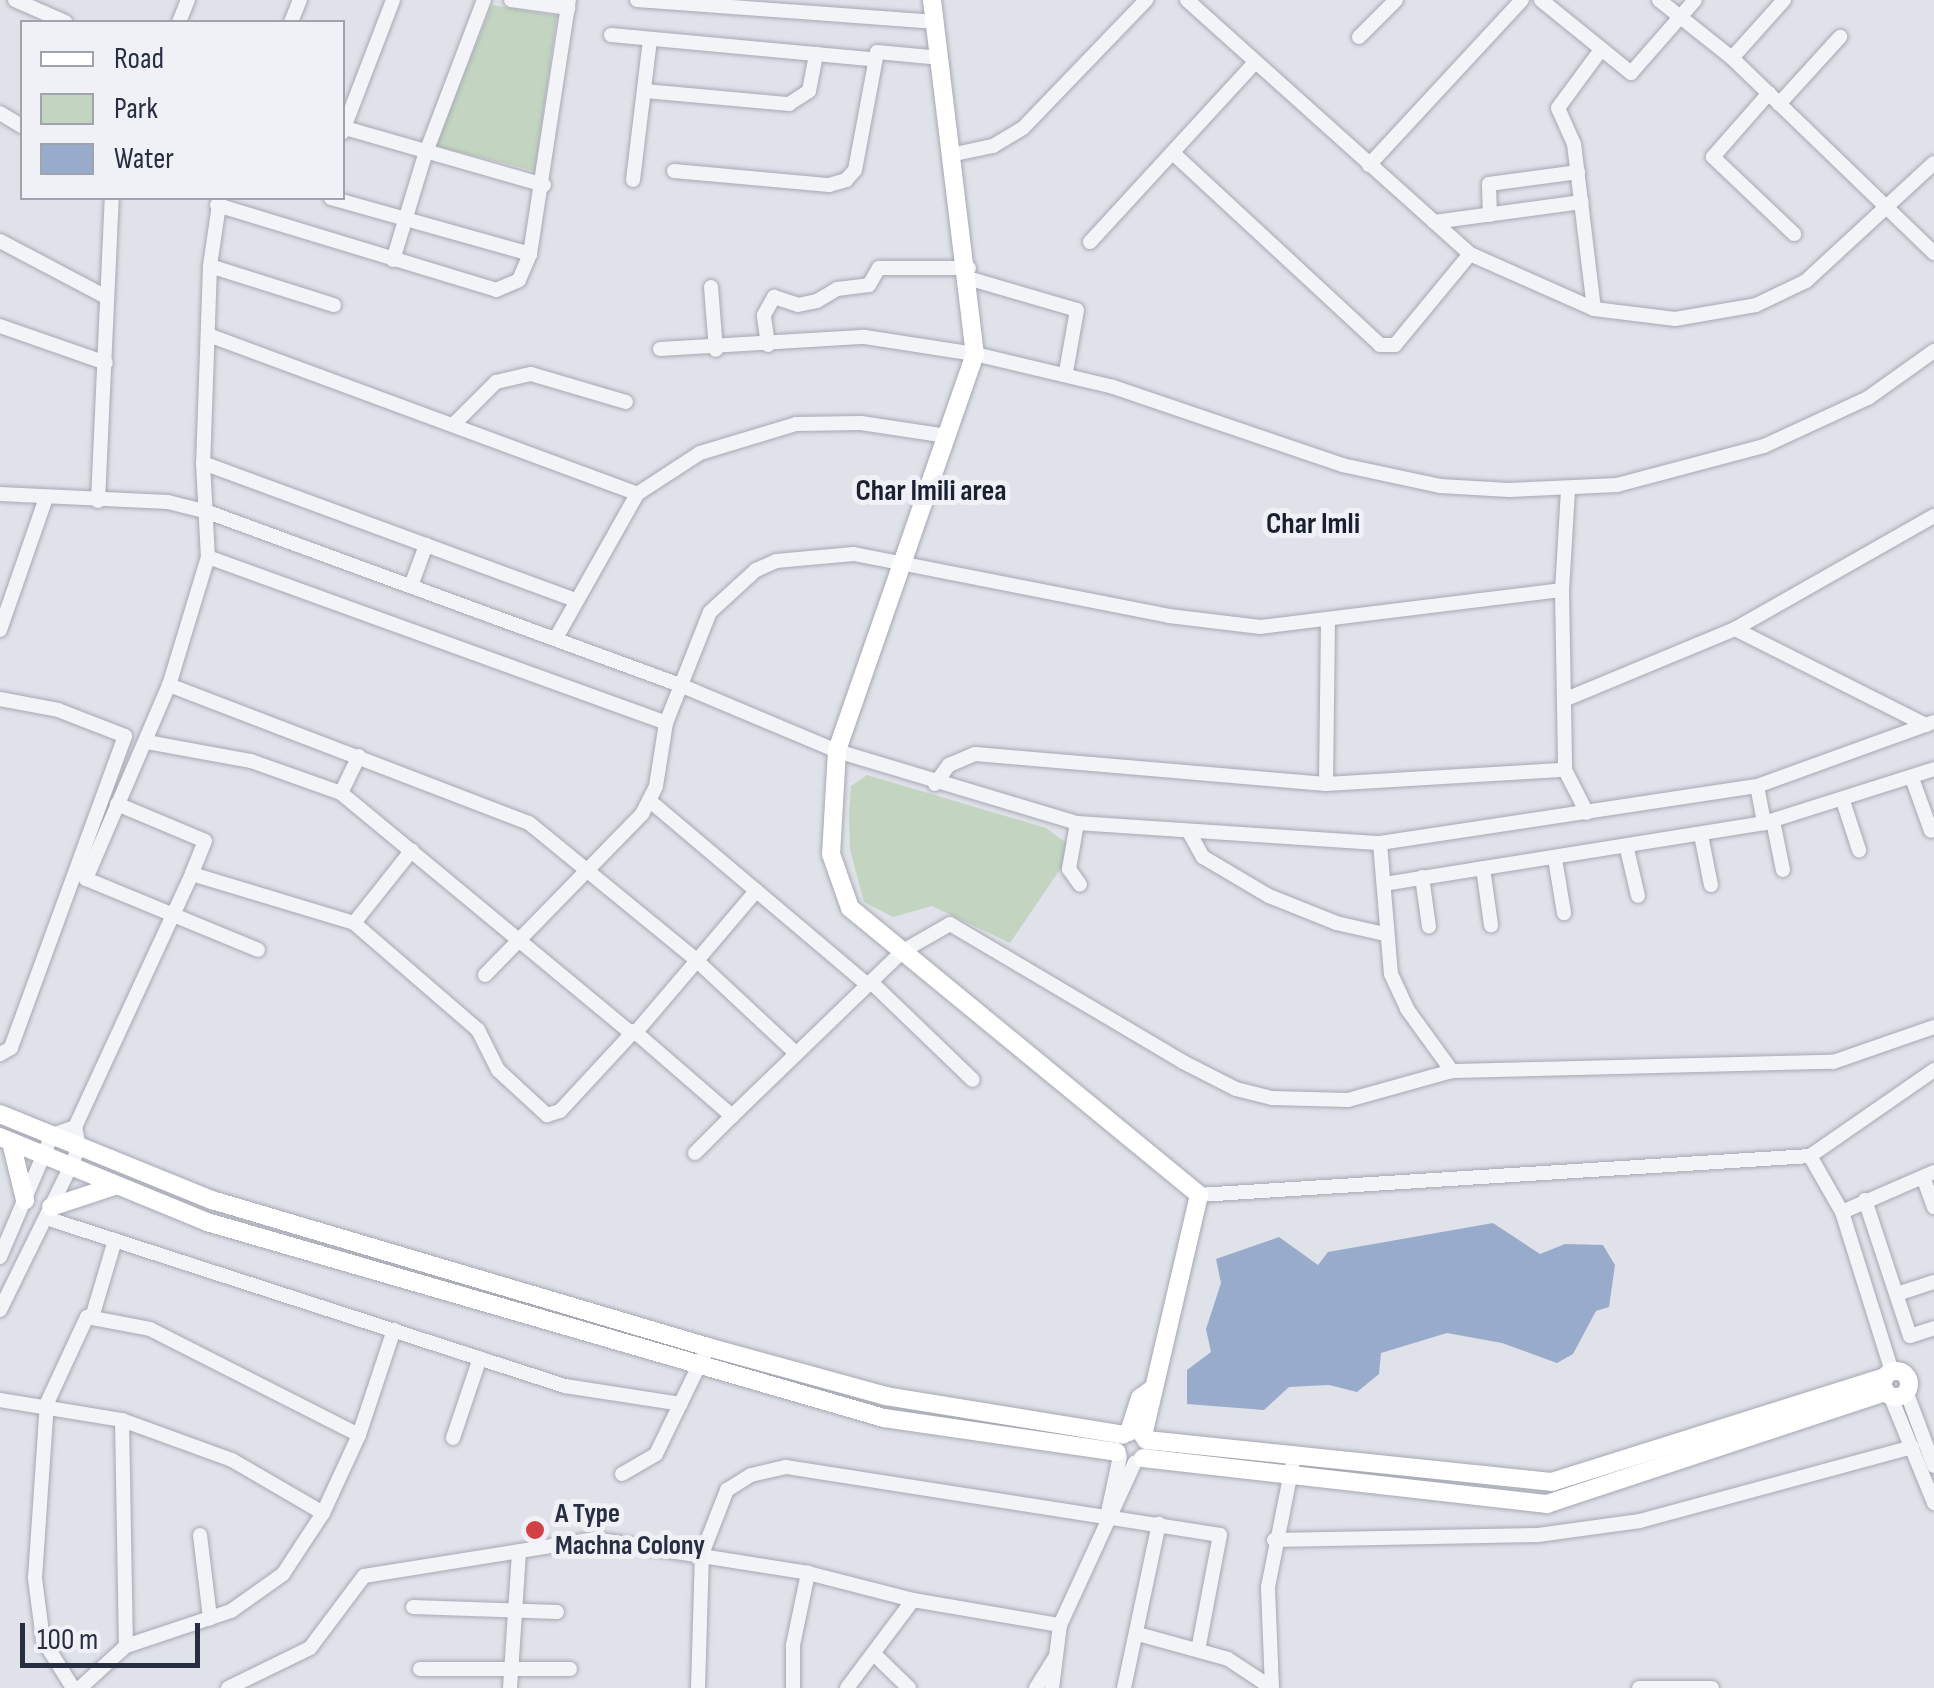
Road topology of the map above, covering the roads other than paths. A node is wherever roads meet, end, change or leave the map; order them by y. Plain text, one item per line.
1 (15, 0) edge
2 (394, 0) edge
3 (484, 0) edge
4 (511, 0) edge
5 (636, 0) edge
6 (932, 0) edge
7 (1146, 0) edge
8 (1187, 0) edge
9 (1396, 0) edge
10 (1522, 0) edge
11 (1541, 0) edge
12 (1659, 0) edge
13 (1695, 0) edge
14 (1784, 0) edge
15 (739, 2) edge
16 (568, 4) edge
17 (1679, 18) junction
18 (61, 20) edge
19 (936, 22) junction
20 (611, 35) dead end
21 (1359, 37) dead end
22 (1840, 37) dead end
23 (650, 40) junction
24 (1600, 51) junction
25 (816, 54) junction
26 (942, 58) junction
27 (1732, 58) junction
28 (872, 60) junction
29 (1253, 64) junction
30 (645, 91) junction
31 (1774, 98) junction
32 (345, 127) edge
33 (345, 130) edge
34 (1173, 153) junction
35 (425, 154) junction
36 (955, 154) junction
37 (1934, 163) edge
38 (1369, 165) junction
39 (674, 172) dead end
40 (1578, 172) junction
41 (633, 180) dead end
42 (544, 184) junction
43 (112, 200) edge
44 (337, 200) edge
45 (218, 201) edge
46 (1582, 202) junction
47 (1888, 208) junction
48 (1490, 214) junction
49 (405, 220) junction
50 (1434, 222) junction
51 (1794, 234) dead end
52 (0, 241) edge
53 (1090, 242) dead end
54 (1934, 253) edge
55 (530, 254) junction
56 (1470, 254) junction
57 (394, 260) junction
58 (210, 266) junction
59 (970, 274) junction
60 (711, 286) dead end
61 (106, 297) junction
62 (334, 306) dead end
63 (1594, 310) junction
64 (0, 326) edge
65 (211, 336) junction
66 (768, 345) junction
67 (660, 349) dead end
68 (716, 350) junction
69 (976, 354) junction
70 (1929, 356) edge
71 (106, 363) junction
72 (1066, 372) junction
73 (1934, 374) edge
74 (626, 402) dead end
75 (453, 425) junction
76 (946, 436) junction
77 (203, 462) junction
78 (1568, 490) junction
79 (0, 494) edge
80 (638, 494) junction
81 (44, 501) junction
82 (98, 502) junction
83 (205, 511) junction
84 (1934, 516) edge
85 (426, 545) junction
86 (208, 557) junction
87 (904, 562) junction
88 (411, 586) junction
89 (1562, 590) junction
90 (576, 600) junction
91 (1328, 623) junction
92 (1735, 629) junction
93 (0, 630) edge
94 (556, 638) junction
95 (170, 685) junction
96 (680, 685) junction
97 (0, 699) edge
98 (1566, 699) junction
99 (666, 724) junction
100 (1930, 724) edge
101 (147, 742) junction
102 (837, 751) junction
103 (359, 756) junction
104 (1934, 769) edge
105 (1565, 770) junction
106 (1912, 778) junction
107 (935, 784) junction
108 (1326, 784) junction
109 (1757, 786) junction
110 (340, 793) junction
111 (650, 801) junction
112 (1843, 801) junction
113 (117, 804) junction
114 (1587, 812) junction
115 (1769, 822) junction
116 (1077, 823) junction
117 (1931, 830) dead end
118 (1189, 832) junction
119 (1702, 835) junction
120 (1380, 843) junction
121 (1627, 849) junction
122 (412, 850) junction
123 (1859, 850) dead end
124 (1555, 858) junction
125 (1483, 868) junction
126 (1783, 870) dead end
127 (591, 871) junction
128 (192, 874) junction
129 (1422, 877) junction
130 (1384, 884) junction
131 (1080, 885) dead end
132 (1711, 885) dead end
133 (756, 890) junction
134 (1638, 896) dead end
135 (1564, 913) dead end
136 (170, 914) junction
137 (354, 923) junction
138 (1492, 925) dead end
139 (1428, 927) dead end
140 (1384, 934) junction
141 (518, 941) junction
142 (258, 950) dead end
143 (903, 950) junction
144 (695, 959) junction
145 (484, 975) dead end
146 (870, 984) junction
147 (1934, 1027) edge
148 (633, 1032) junction
149 (0, 1054) edge
150 (798, 1054) junction
151 (1934, 1070) edge
152 (1452, 1072) junction
153 (973, 1080) dead end
154 (0, 1114) edge
155 (732, 1116) junction
156 (75, 1126) junction
157 (52, 1136) junction
158 (6, 1139) edge
159 (79, 1146) junction
160 (695, 1153) dead end
161 (44, 1156) junction
162 (1810, 1156) junction
163 (70, 1168) junction
164 (1929, 1174) edge
165 (116, 1186) junction
166 (172, 1186) junction
167 (1199, 1195) junction
168 (25, 1200) junction
169 (1865, 1200) junction
170 (162, 1204) junction
171 (1934, 1207) edge
172 (1842, 1212) junction
173 (48, 1213) junction
174 (303, 1227) junction
175 (116, 1240) junction
176 (296, 1248) junction
177 (0, 1256) edge
178 (1934, 1282) edge
179 (1896, 1294) junction
180 (0, 1310) edge
181 (93, 1314) junction
182 (1934, 1328) edge
183 (394, 1330) junction
184 (704, 1356) junction
185 (480, 1358) junction
186 (1892, 1385) junction
187 (0, 1400) edge
188 (47, 1403) junction
189 (682, 1404) junction
190 (122, 1420) junction
191 (358, 1435) junction
192 (453, 1438) dead end
193 (1132, 1446) junction
194 (1912, 1447) junction
195 (1294, 1457) junction
196 (1934, 1466) edge
197 (622, 1474) dead end
198 (1290, 1478) junction
199 (1934, 1503) edge
200 (322, 1514) junction
201 (1108, 1514) junction
202 (1159, 1524) junction
203 (200, 1535) dead end
204 (1274, 1540) junction
205 (520, 1551) junction
206 (702, 1554) junction
207 (808, 1572) junction
208 (913, 1600) junction
209 (413, 1607) dead end
210 (514, 1610) junction
211 (557, 1612) dead end
212 (210, 1618) junction
213 (1060, 1625) junction
214 (1138, 1634) junction
215 (126, 1646) junction
216 (1198, 1650) junction
217 (876, 1656) junction
218 (1055, 1657) junction
219 (420, 1669) dead end
220 (512, 1669) junction
221 (570, 1669) dead end
222 (1129, 1687) edge
223 (76, 1688) edge
224 (228, 1688) edge
225 (510, 1688) edge
226 (698, 1688) edge
227 (794, 1688) edge
228 (847, 1688) edge
229 (909, 1688) edge
230 (1036, 1688) edge
231 (1052, 1688) edge
232 (1272, 1688) edge
233 (1639, 1688) edge
234 (1712, 1688) edge

1 - 18 street
2 - 32 street
3 - 35 street
4 - 16 street
5 - 15 street
6 - 19 main road
7 - 36 street
8 - 29 street
9 - 21 street
10 - 38 street
11 - 24 street
12 - 17 street
13 - 17 street
14 - 27 street
15 - 19 street
16 - 42 street
17 - 24 street
17 - 27 street
19 - 26 main road
20 - 23 street
22 - 31 street
23 - 25 street
23 - 30 street
24 - 40 street
25 - 28 street
25 - 30 street
26 - 28 street
26 - 36 main road
27 - 31 street
28 - 39 street
29 - 34 street
29 - 38 street
30 - 41 street
31 - 47 street
31 - 51 street
33 - 35 street
34 - 53 street
34 - 56 street
35 - 42 street
35 - 49 street
36 - 59 main road
37 - 47 street
38 - 50 street
40 - 46 street
40 - 48 street
42 - 55 street
43 - 61 street
44 - 49 street
45 - 57 street
45 - 58 street
46 - 48 street
46 - 63 street
47 - 54 street
47 - 63 street
48 - 50 street
49 - 55 street
49 - 57 street
50 - 56 street
52 - 61 street
55 - 57 street
56 - 63 street
58 - 62 street
58 - 65 street
59 - 66 street
59 - 69 main road
59 - 72 street
60 - 68 street
61 - 71 street
64 - 71 street
65 - 75 street
65 - 77 street
66 - 68 street
66 - 69 street
67 - 68 street
69 - 72 street
69 - 76 main road
70 - 73 street
70 - 78 street
71 - 82 street
72 - 78 street
74 - 75 street
75 - 80 street
76 - 80 street
76 - 87 main road
77 - 83 street
77 - 85 street
78 - 89 street
79 - 81 street
80 - 90 street
81 - 82 street
81 - 93 street
82 - 83 street
83 - 86 street
83 - 88 street
84 - 92 street
85 - 88 street
85 - 90 street
86 - 95 street
86 - 99 street
87 - 91 street
87 - 96 street
87 - 102 main road
88 - 94 street
89 - 91 street
89 - 98 street
90 - 94 street
91 - 108 street
92 - 98 street
92 - 100 street
94 - 96 street
95 - 101 street
95 - 103 street
96 - 99 street
96 - 102 street
97 - 149 street
98 - 105 street
99 - 111 street
100 - 109 street
101 - 110 street
101 - 113 street
102 - 107 street
102 - 143 main road
103 - 110 street
103 - 127 street
104 - 106 street
105 - 108 street
105 - 114 street
106 - 112 street
106 - 117 street
107 - 108 street
107 - 116 street
109 - 114 street
109 - 115 street
110 - 122 street
111 - 127 street
111 - 133 street
112 - 115 street
112 - 123 street
113 - 128 street
113 - 136 street
114 - 120 street
115 - 119 street
115 - 126 street
116 - 118 street
116 - 131 street
118 - 120 street
118 - 140 street
119 - 121 street
119 - 132 street
120 - 130 street
121 - 124 street
121 - 134 street
122 - 137 street
122 - 141 street
124 - 125 street
124 - 135 street
125 - 129 street
125 - 138 street
127 - 141 street
127 - 144 street
128 - 136 street
128 - 137 street
129 - 130 street
129 - 139 street
130 - 140 street
133 - 144 street
133 - 146 street
136 - 142 street
136 - 156 street
137 - 148 street
140 - 152 street
141 - 145 street
141 - 148 street
143 - 146 street
143 - 152 street
143 - 167 main road
144 - 148 street
144 - 150 street
146 - 150 street
146 - 153 street
147 - 152 street
148 - 155 street
150 - 155 street
151 - 162 street
154 - 157 main road
155 - 160 street
156 - 157 street
156 - 159 street
157 - 159 main road
157 - 161 street
158 - 161 main road
158 - 168 main road
159 - 163 street
159 - 166 main road
161 - 163 main road
161 - 168 street
162 - 167 street
162 - 172 street
163 - 165 main road
163 - 173 street
164 - 169 street
164 - 171 street
165 - 170 main road
165 - 173 main road
166 - 170 main road
166 - 174 main road
167 - 193 main road
168 - 177 street
169 - 172 street
169 - 179 street
170 - 176 main road
172 - 186 street
173 - 175 street
173 - 180 street
174 - 176 main road
174 - 184 main road
175 - 181 street
175 - 183 street
176 - 184 main road
178 - 179 street
179 - 182 street
181 - 188 street
181 - 191 street
183 - 185 street
183 - 191 street
184 - 189 street
184 - 193 main road
185 - 189 street
185 - 192 street
186 - 194 street
186 - 195 main road
186 - 196 street
186 - 198 main road
187 - 188 street
188 - 190 street
188 - 223 street
189 - 197 street
190 - 200 street
190 - 215 street
191 - 200 street
193 - 195 main road
193 - 198 main road
193 - 201 street
194 - 199 street
194 - 204 street
195 - 198 street
198 - 204 street
200 - 212 street
201 - 202 street
201 - 206 street
201 - 213 street
202 - 214 street
202 - 216 street
203 - 212 street
204 - 232 street
205 - 206 street
205 - 210 street
205 - 224 street
206 - 207 street
206 - 226 street
207 - 208 street
207 - 227 street
208 - 213 street
208 - 217 street
209 - 210 street
210 - 211 street
210 - 220 street
212 - 215 street
213 - 218 street
214 - 216 street
214 - 222 street
215 - 223 street
216 - 232 street
217 - 228 street
217 - 229 street
218 - 230 street
218 - 231 street
219 - 220 street
220 - 221 street
220 - 225 street
233 - 234 street

